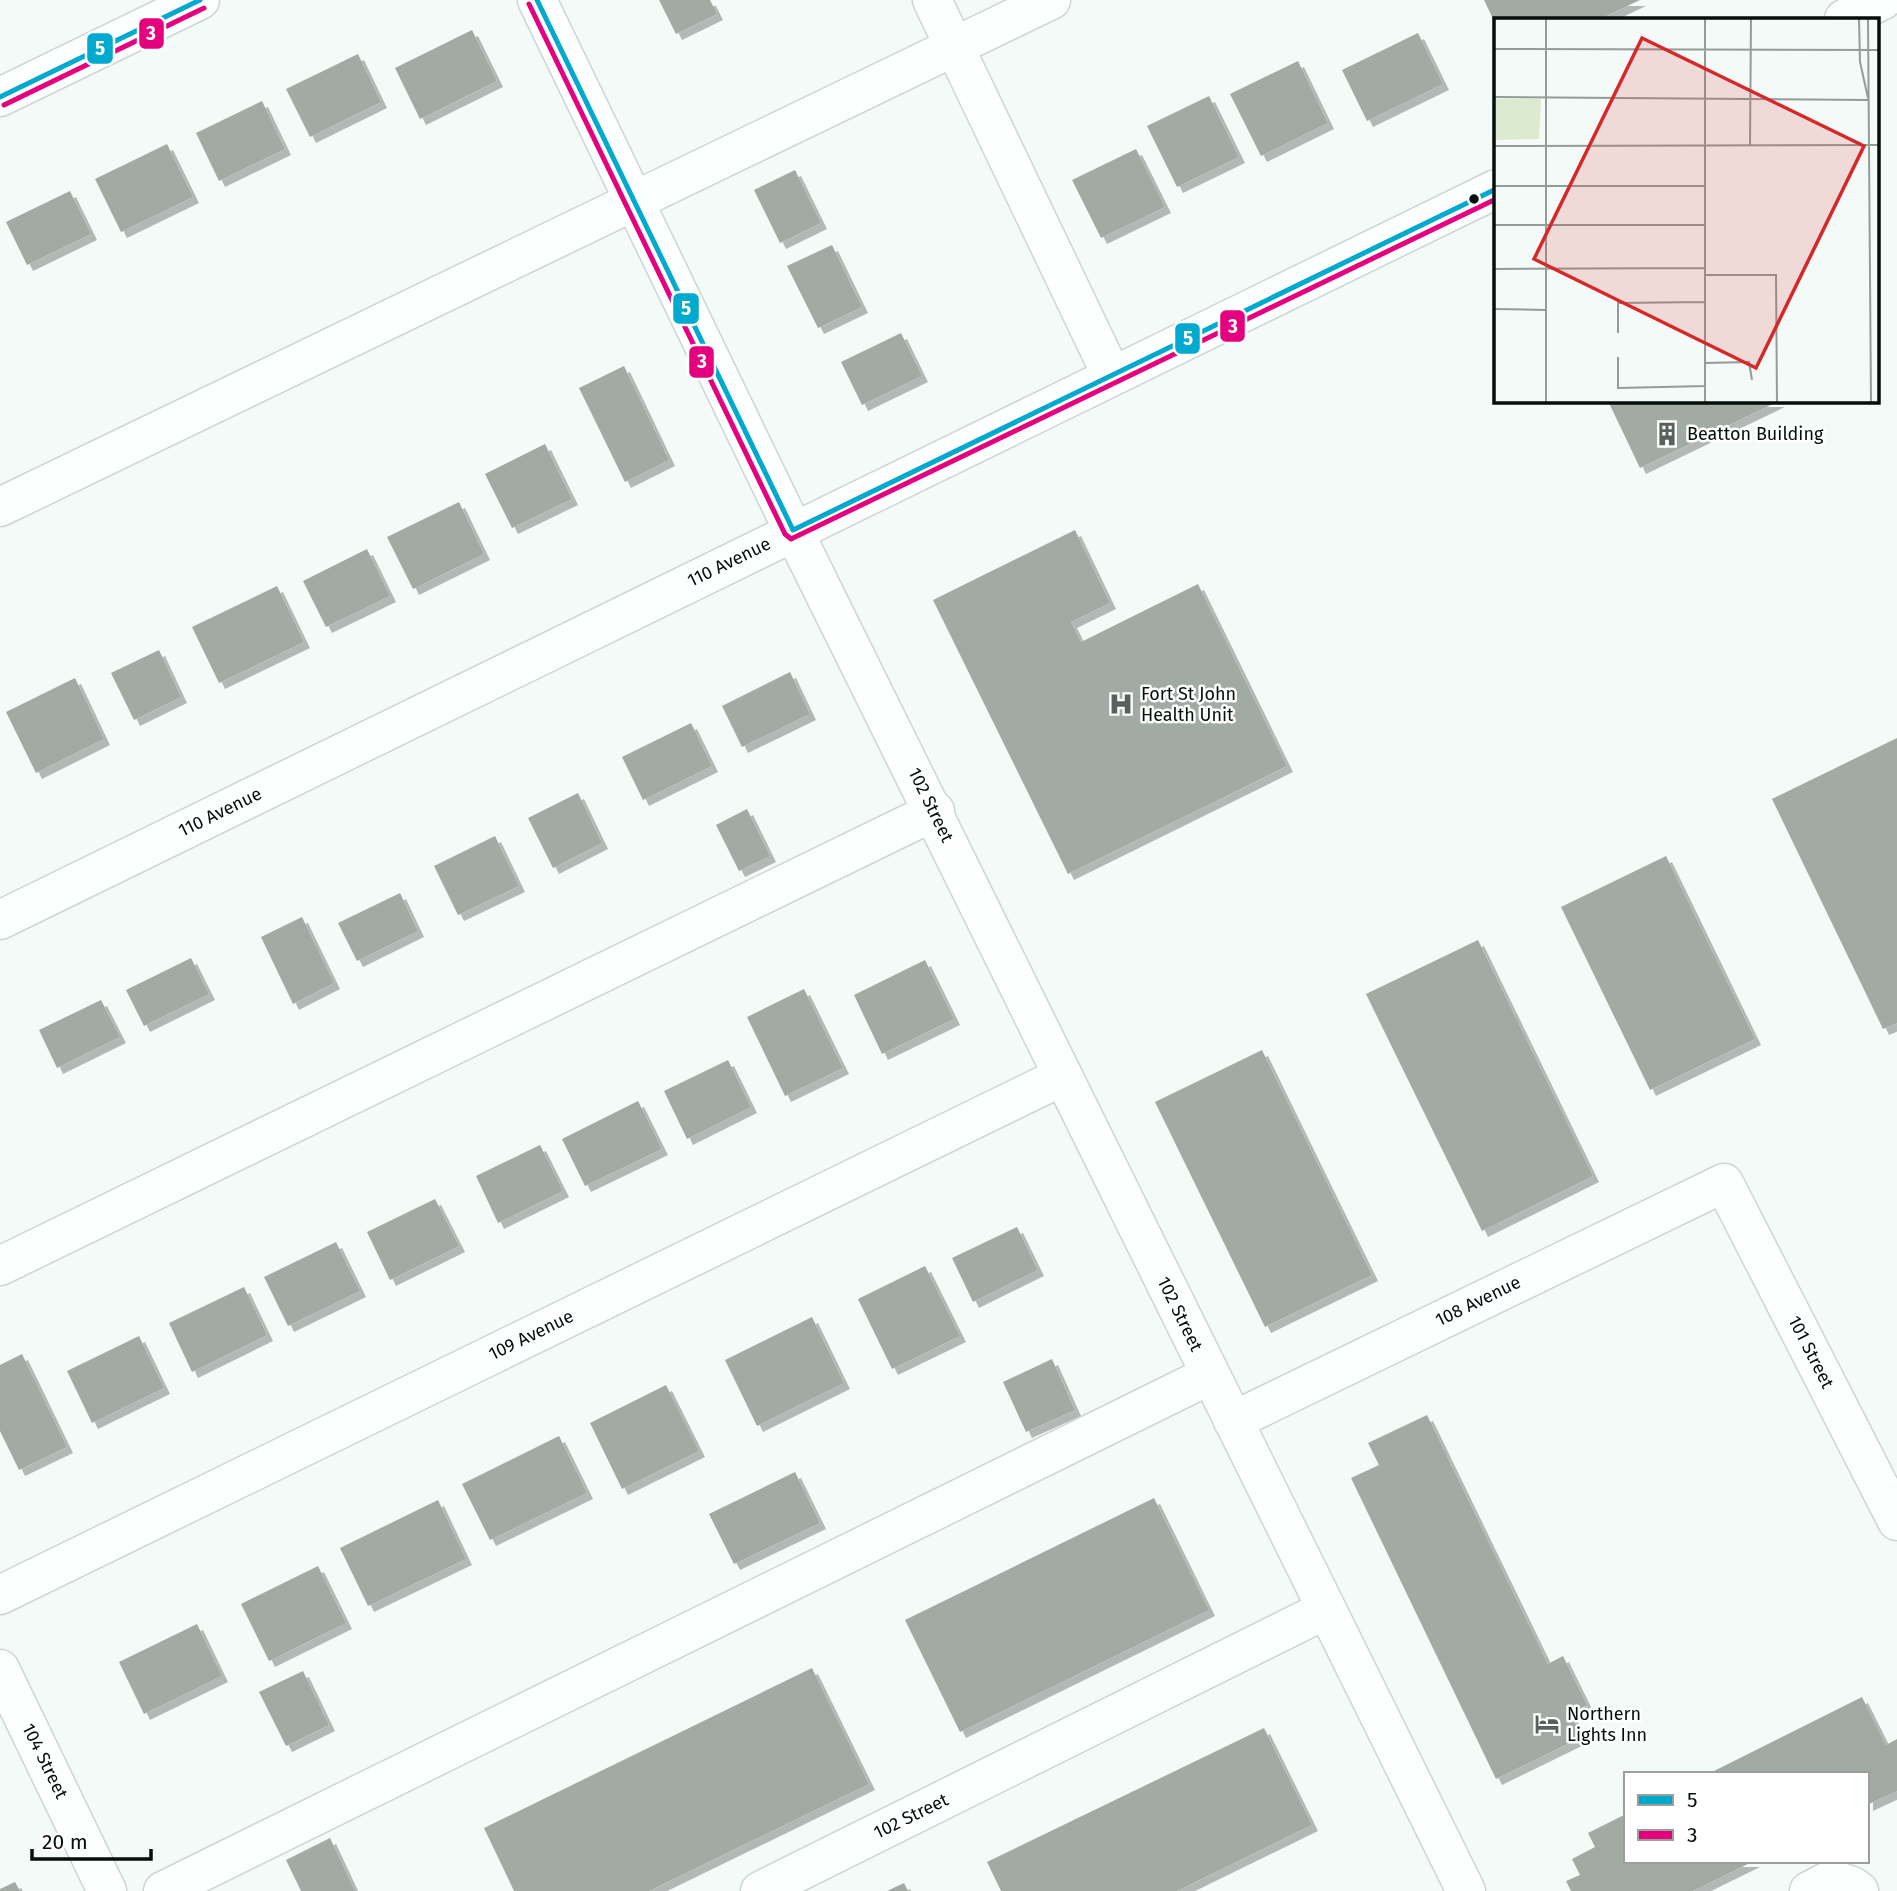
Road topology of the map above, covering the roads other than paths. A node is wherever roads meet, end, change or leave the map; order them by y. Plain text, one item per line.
1 (200, 0) edge
2 (537, 0) edge
3 (933, 0) edge
4 (1051, 0) edge
5 (1883, 0) edge
6 (1846, 18) edge
7 (954, 47) junction
8 (0, 97) edge
9 (1494, 190) edge
10 (634, 202) junction
11 (1112, 376) junction
12 (0, 508) edge
13 (793, 530) junction
14 (935, 811) junction
15 (0, 920) edge
16 (1063, 1076) junction
17 (1724, 1183) joint
18 (0, 1266) edge
19 (1210, 1375) junction
20 (1233, 1421) junction
21 (1897, 1521) edge
22 (0, 1595) edge
23 (1325, 1610) junction
24 (0, 1669) edge
25 (107, 1891) edge
26 (163, 1891) edge
27 (760, 1891) edge
28 (1466, 1891) edge
29 (1809, 1891) edge
30 (1859, 1891) edge

1 - 8 street
2 - 10 street, 102 Street
3 - 7 street
4 - 7 street
5 - 6 street
7 - 10 street
7 - 11 street
9 - 11 street, 110 Avenue
10 - 12 street
10 - 13 street, 102 Street
11 - 13 street, 110 Avenue
13 - 14 street, 102 Street
13 - 15 street, 110 Avenue
14 - 16 street, 102 Street
14 - 18 street
16 - 19 street, 102 Street
16 - 22 street, 109 Avenue
17 - 20 street, 108 Avenue
17 - 21 street, 101 Street
19 - 20 street, 102 Street
19 - 26 street
20 - 23 street, 102 Street
23 - 27 street, 102 Street
23 - 28 street, 102 Street
24 - 25 street, 104 Street
29 - 30 street

